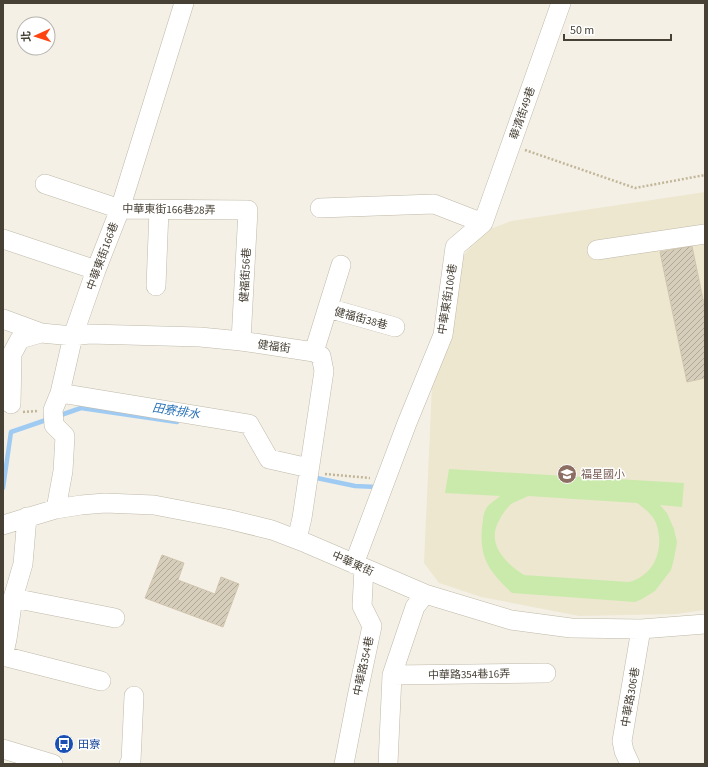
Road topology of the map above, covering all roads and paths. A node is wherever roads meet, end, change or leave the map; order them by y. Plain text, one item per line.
1 (184, 3) edge
2 (561, 3) edge
3 (511, 145) junction
4 (705, 175) edge
5 (45, 184) dead end
6 (320, 208) dead end
7 (120, 209) junction
8 (159, 210) junction
9 (248, 210) joint
10 (484, 223) junction
11 (705, 234) edge
12 (3, 239) edge
13 (597, 250) dead end
14 (341, 265) dead end
15 (96, 270) junction
16 (156, 286) dead end
17 (328, 308) junction
18 (3, 319) edge
19 (395, 327) dead end
20 (41, 333) junction
21 (73, 336) junction
22 (241, 341) junction
23 (314, 352) junction
24 (14, 408) joint
25 (56, 409) junction
26 (309, 474) junction
27 (386, 480) junction
28 (56, 510) junction
29 (28, 517) junction
30 (4, 525) edge
31 (297, 539) junction
32 (359, 566) junction
33 (425, 594) junction
34 (13, 598) junction
35 (115, 618) dead end
36 (705, 624) edge
37 (641, 629) junction
38 (3, 657) edge
39 (546, 673) dead end
40 (392, 676) junction
41 (101, 681) dead end
42 (134, 696) dead end
43 (3, 749) edge
44 (53, 764) edge
45 (129, 764) edge
46 (344, 764) edge
47 (388, 764) edge
48 (630, 764) edge

1 - 7 street, 中華東街166巷
2 - 3 street, 華清街49巷
3 - 4 path
3 - 10 street, 華清街49巷
5 - 7 street, 中華東街166巷28弄
6 - 10 street
7 - 8 street, 中華東街166巷28弄
7 - 15 street, 中華東街166巷
8 - 9 street, 中華東街166巷28弄
8 - 16 street
9 - 22 street, 健福街56巷
10 - 27 street, 中華東街100巷
11 - 13 street
12 - 15 street
14 - 17 street, 健福街38巷
15 - 21 street, 中華東街166巷
17 - 19 street, 健福街38巷
17 - 23 street, 健福街38巷
18 - 20 street, 健福街
20 - 21 street, 健福街
20 - 24 street, 健福街
21 - 22 street, 健福街
21 - 25 street, 中華東街166巷
22 - 23 street, 健福街
23 - 26 street
24 - 25 path
25 - 26 street
25 - 28 street
26 - 27 path
26 - 31 street
27 - 32 street, 中華東街100巷
28 - 29 street, 中華東街
28 - 31 street, 中華東街
29 - 30 street, 中華東街
29 - 34 street
31 - 32 street, 中華東街
32 - 33 street, 中華東街
32 - 46 street, 中華路354巷
33 - 37 street, 中華東街
33 - 40 street
34 - 35 street
34 - 38 street
36 - 37 street, 中華東街
37 - 48 street, 中華路306巷
38 - 41 street
39 - 40 street, 中華路354巷16弄
40 - 47 street
42 - 45 street
43 - 44 street

